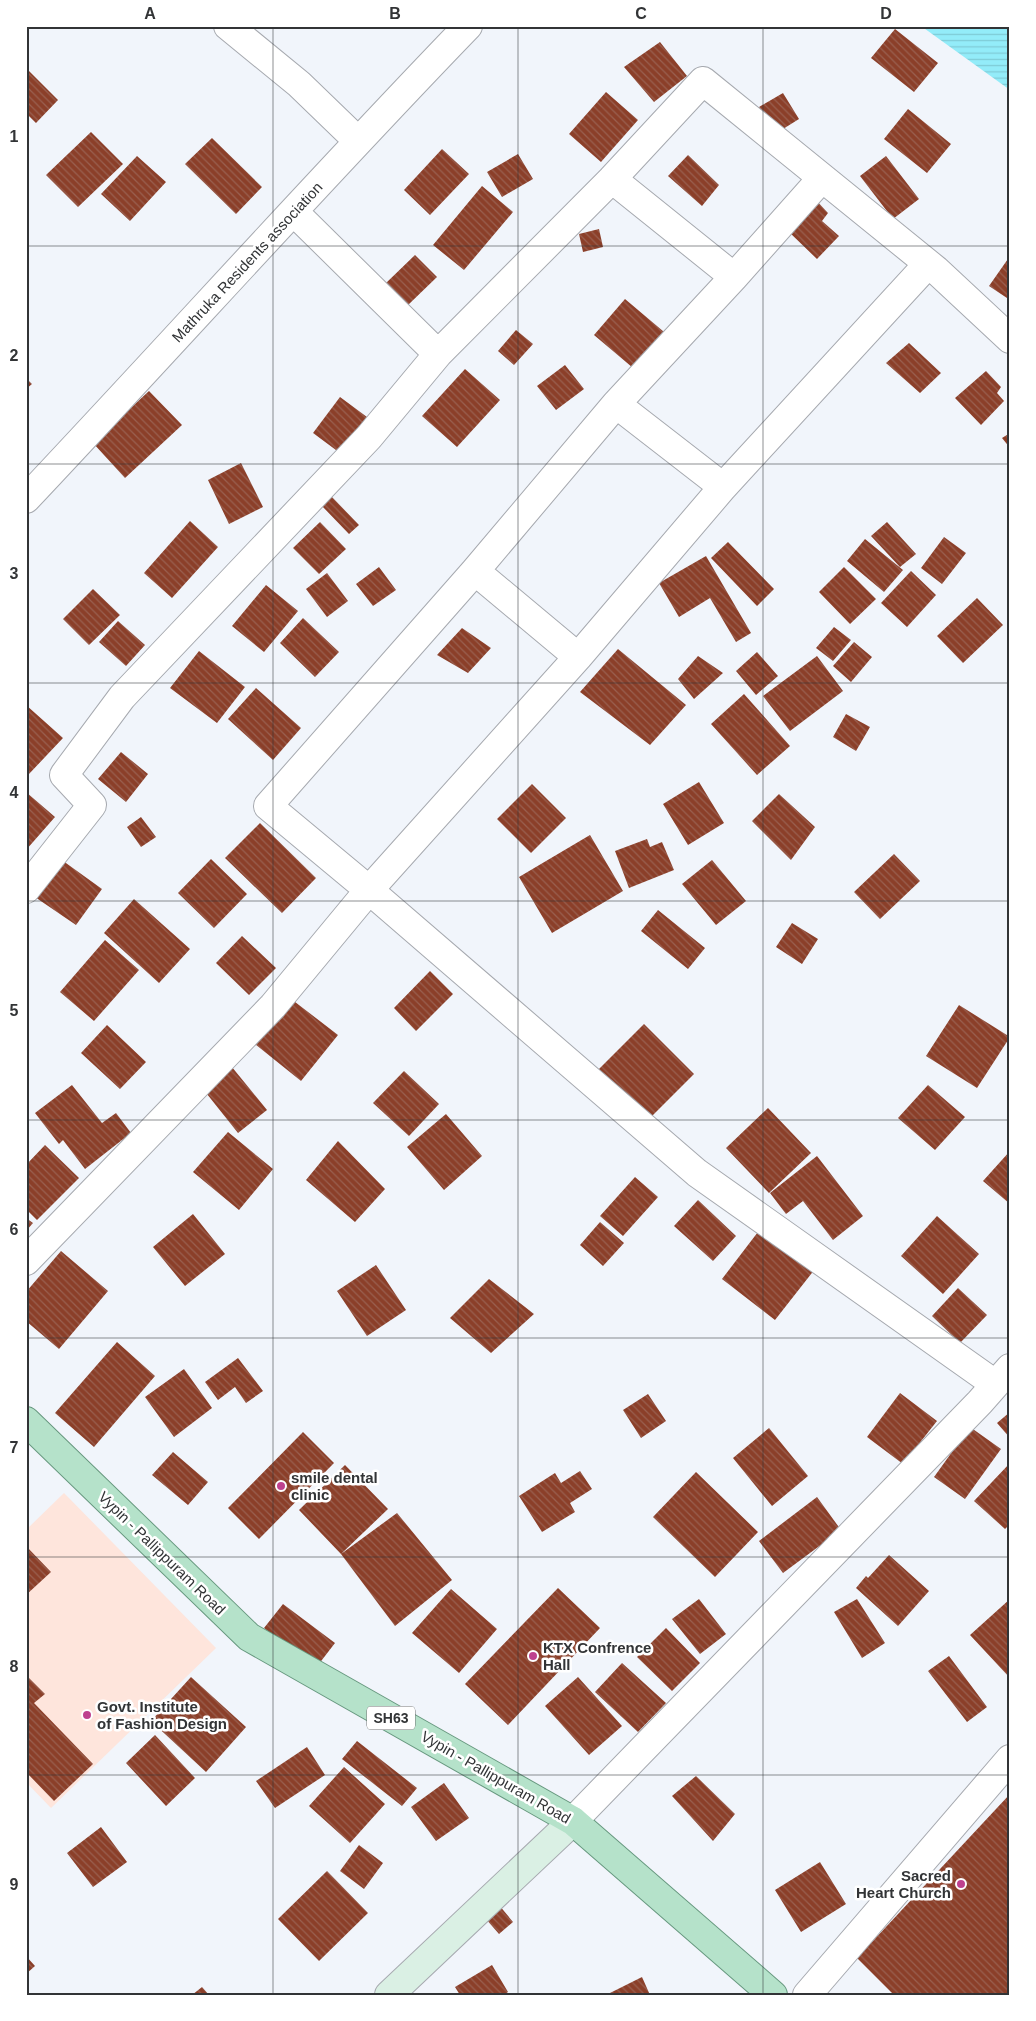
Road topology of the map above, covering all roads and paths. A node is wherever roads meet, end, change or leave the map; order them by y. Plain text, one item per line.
1 (228, 26) edge
2 (468, 26) edge
3 (358, 141) junction
4 (822, 178) junction
5 (612, 179) junction
6 (294, 212) junction
7 (928, 264) junction
8 (734, 277) junction
9 (1010, 339) edge
10 (438, 354) junction
11 (616, 404) junction
12 (723, 487) junction
13 (26, 499) edge
14 (475, 571) junction
15 (578, 657) junction
16 (26, 889) edge
17 (369, 890) junction
18 (26, 1261) edge
19 (1002, 1376) edge
20 (26, 1422) edge
21 (1010, 1759) edge
22 (573, 1821) junction
23 (389, 1995) edge
24 (773, 1995) edge
25 (808, 1995) edge

1 - 3 street
2 - 3 street, Mathruka Residents association
3 - 6 street, Mathruka Residents association
4 - 5 street
4 - 7 street
4 - 8 street
5 - 8 street
5 - 10 street
6 - 10 street
6 - 13 street, Mathruka Residents association
7 - 9 street
7 - 12 street
8 - 11 street
10 - 16 street
11 - 12 street
11 - 14 street
12 - 15 street
14 - 15 street
14 - 17 street
15 - 17 street
17 - 18 street
17 - 19 street
19 - 22 street
20 - 22 main road, Vypin - Pallippuram Road / SH63
21 - 25 street
22 - 23 street
22 - 24 main road, Vypin - Pallippuram Road / SH63

